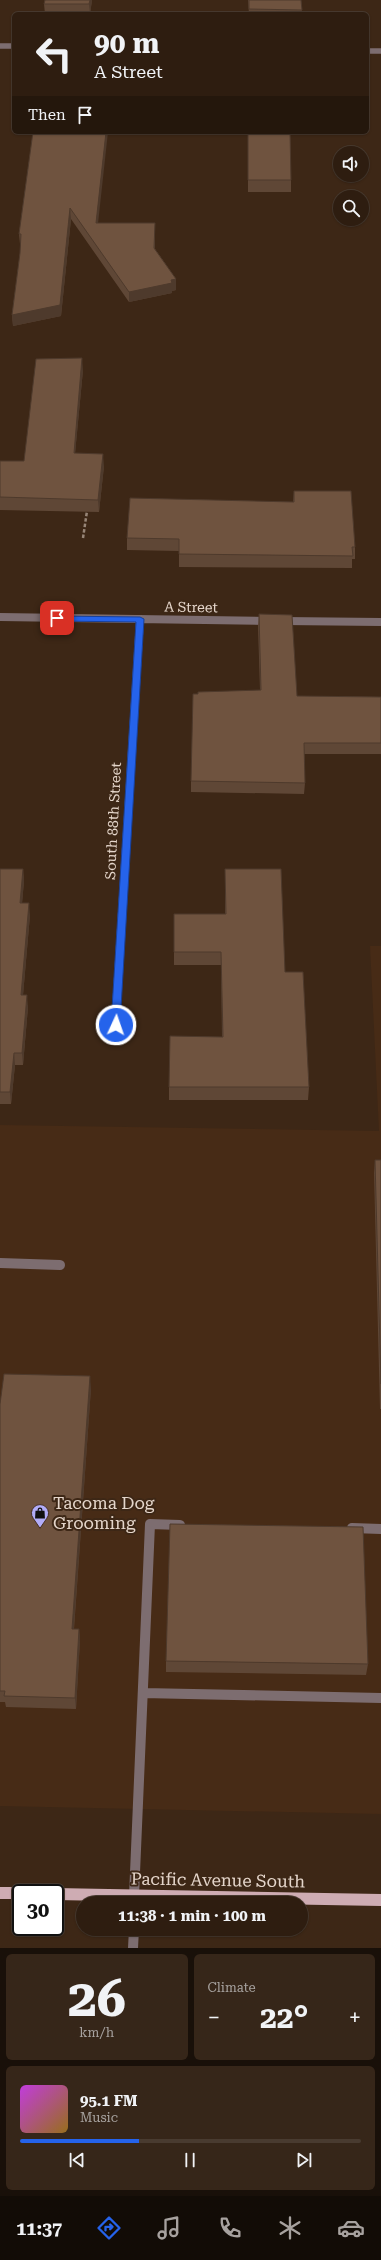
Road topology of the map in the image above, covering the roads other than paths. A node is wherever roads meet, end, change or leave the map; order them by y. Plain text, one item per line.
1 (0, 46) edge
2 (12, 46) edge
3 (369, 50) edge
4 (381, 51) edge
5 (0, 618) edge
6 (140, 619) junction
7 (381, 622) edge
8 (116, 1025) dead end
9 (0, 1263) edge
10 (60, 1264) dead end
11 (190, 1525) edge
12 (341, 1528) edge
13 (381, 1529) edge
14 (143, 1693) junction
15 (381, 1698) edge
16 (0, 1892) edge
17 (12, 1893) edge
18 (64, 1895) edge
19 (81, 1896) edge
20 (134, 1896) edge
21 (308, 1900) edge
22 (381, 1900) edge
23 (134, 1936) edge
24 (133, 1948) edge

1 - 2 street
3 - 4 street
5 - 6 street, A Street
6 - 7 street, A Street
6 - 8 street, South 88th Street
9 - 10 street
11 - 14 street
12 - 13 street
14 - 15 street
14 - 20 street
16 - 17 main road
18 - 19 main road, Pacific Avenue South
21 - 22 main road, Pacific Avenue South
23 - 24 street

